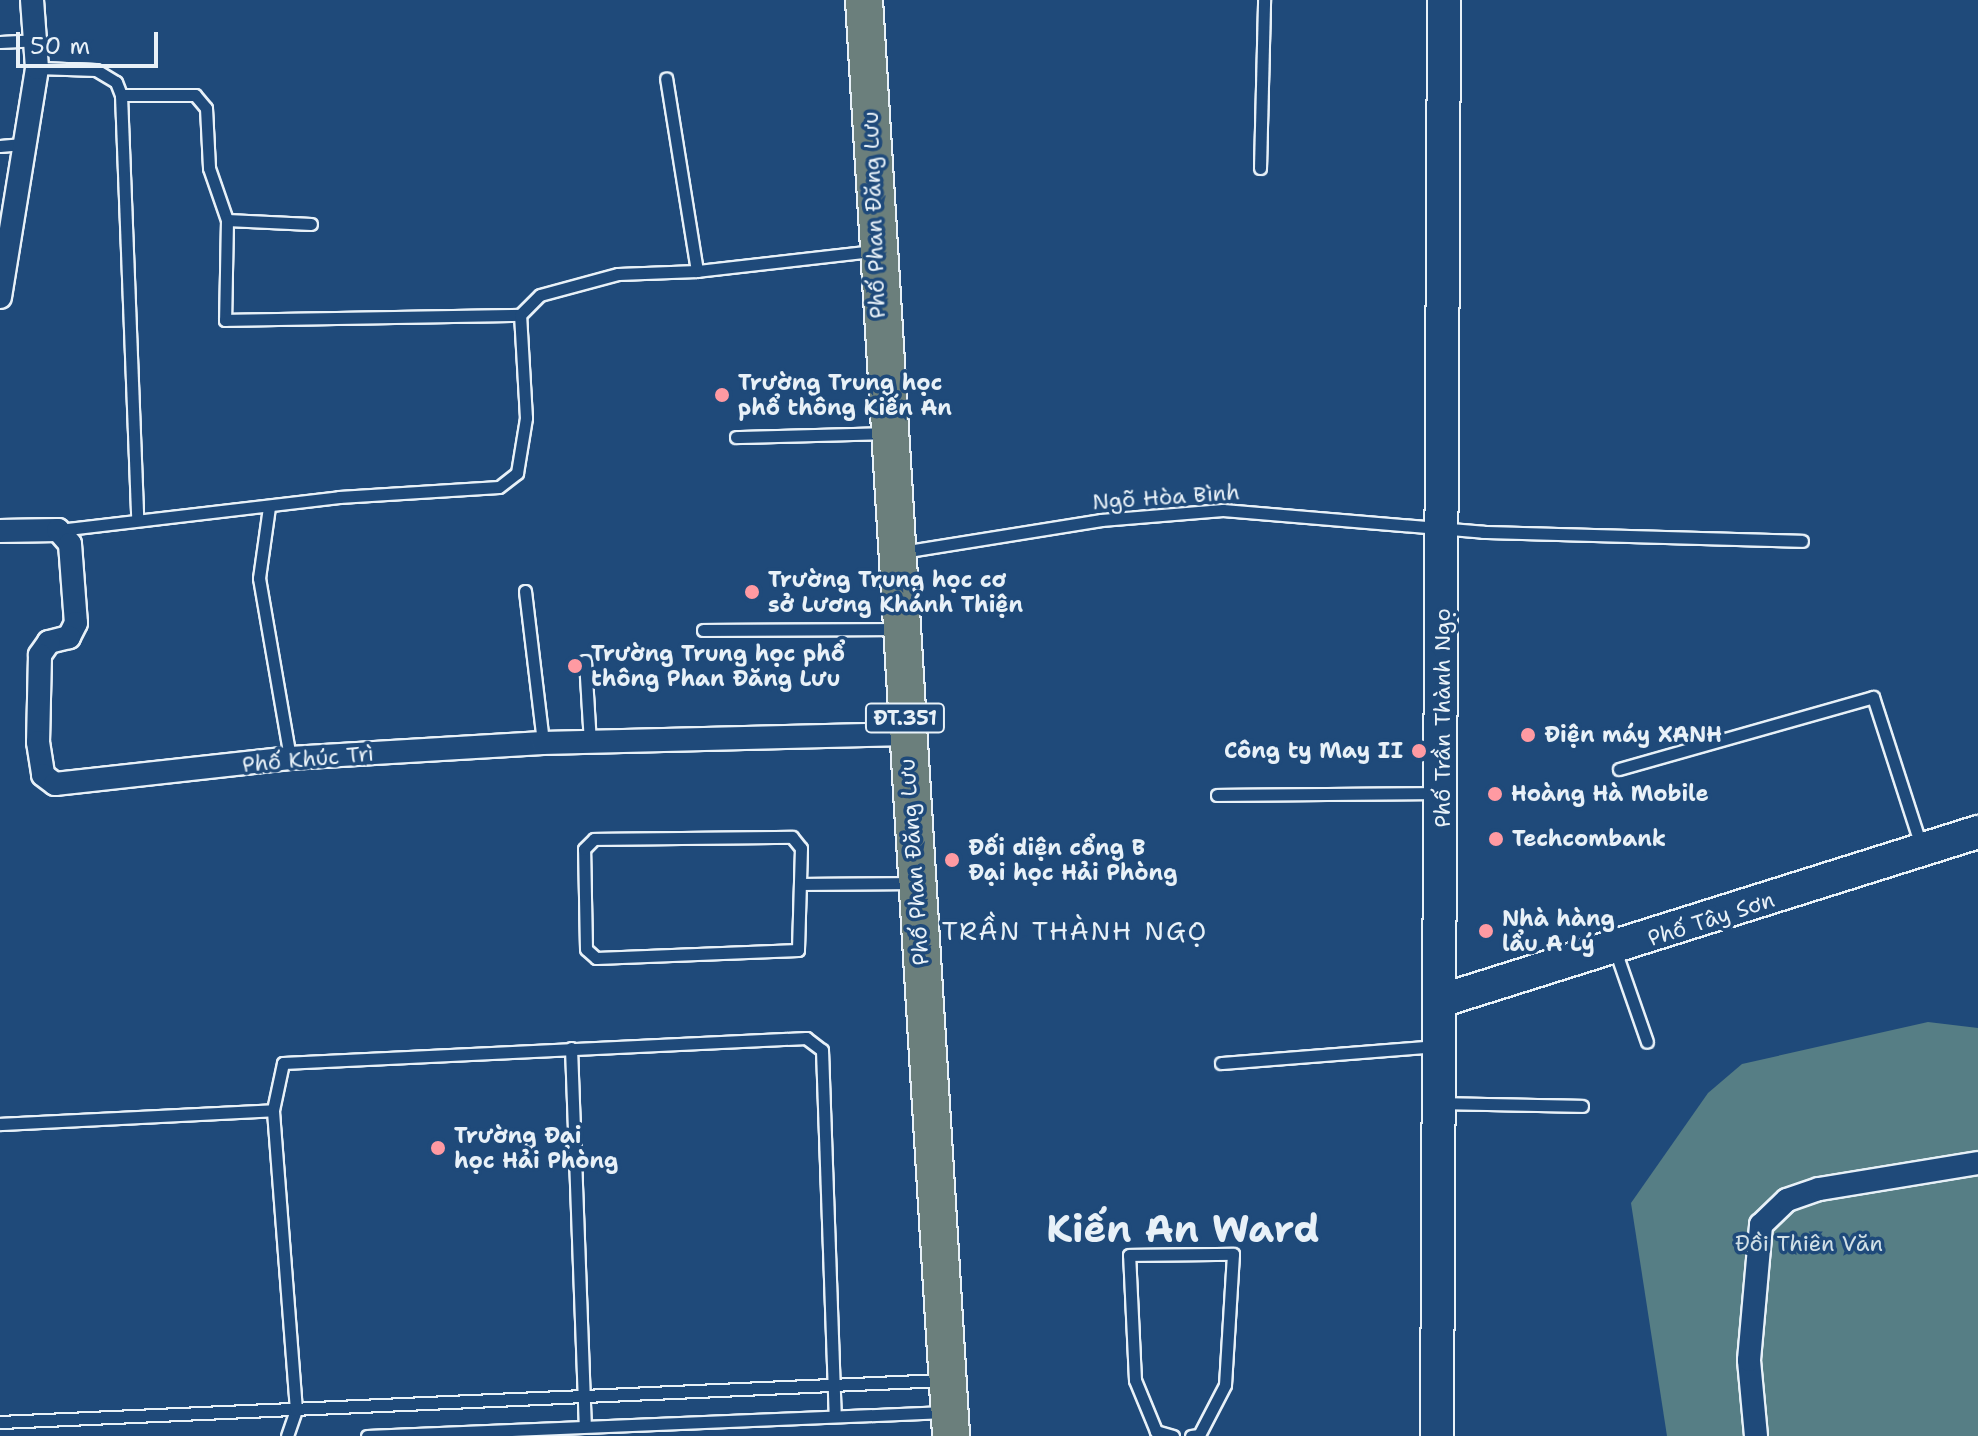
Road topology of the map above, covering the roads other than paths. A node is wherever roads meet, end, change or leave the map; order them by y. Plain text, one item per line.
1 (32, 0) edge
2 (864, 0) edge
3 (1264, 0) edge
4 (1444, 0) edge
5 (35, 40) junction
6 (0, 42) edge
7 (37, 68) junction
8 (666, 78) dead end
9 (121, 95) junction
10 (25, 144) junction
11 (0, 146) edge
12 (1260, 168) dead end
13 (227, 220) junction
14 (311, 224) dead end
15 (874, 251) junction
16 (2, 271) edge
17 (697, 271) junction
18 (0, 297) edge
19 (520, 315) junction
20 (885, 433) junction
21 (736, 437) dead end
22 (269, 507) junction
23 (137, 520) junction
24 (1444, 524) junction
25 (58, 530) junction
26 (0, 531) edge
27 (1802, 541) dead end
28 (893, 554) junction
29 (525, 591) dead end
30 (898, 629) junction
31 (703, 630) dead end
32 (585, 661) dead end
33 (906, 734) junction
34 (590, 742) junction
35 (543, 743) junction
36 (290, 758) junction
37 (1619, 769) dead end
38 (1442, 793) junction
39 (1217, 795) dead end
40 (1978, 832) edge
41 (1923, 849) junction
42 (915, 883) junction
43 (803, 884) junction
44 (1615, 950) junction
45 (1443, 1000) junction
46 (1647, 1042) dead end
47 (1442, 1046) junction
48 (571, 1048) junction
49 (1221, 1063) dead end
50 (1442, 1103) junction
51 (1582, 1106) dead end
52 (273, 1110) junction
53 (0, 1124) edge
54 (1978, 1163) edge
55 (835, 1382) junction
56 (584, 1396) junction
57 (949, 1409) edge
58 (296, 1410) junction
59 (835, 1416) junction
60 (0, 1422) edge
61 (585, 1426) junction
62 (287, 1436) edge
63 (367, 1436) edge
64 (1173, 1436) edge
65 (1191, 1436) edge
66 (1437, 1436) edge
67 (1756, 1436) edge

1 - 5 street
2 - 15 main road, Phố Phan Đăng Lưu / ĐT.351
3 - 12 lane
4 - 24 main road, Phố Trần Thành Ngọ
5 - 6 lane
5 - 7 street
7 - 9 lane
7 - 10 street
8 - 17 lane
9 - 13 lane
9 - 23 lane
10 - 11 lane
10 - 16 street
13 - 14 lane
13 - 19 lane
15 - 17 lane
15 - 20 main road, Phố Phan Đăng Lưu / ĐT.351
16 - 18 street
17 - 19 lane
19 - 22 lane
20 - 21 lane
20 - 28 main road, Phố Phan Đăng Lưu / ĐT.351
22 - 23 lane
22 - 36 lane
23 - 25 lane
24 - 27 lane, Ngõ Hòa Bình
24 - 28 lane, Ngõ Hòa Bình
24 - 38 main road, Phố Trần Thành Ngọ
25 - 26 street
25 - 36 street, Phố Khúc Trì
28 - 30 main road, Phố Phan Đăng Lưu / ĐT.351
29 - 35 lane
30 - 31 lane
30 - 33 main road, Phố Phan Đăng Lưu / ĐT.351
32 - 34 lane
33 - 34 street, Phố Khúc Trì
33 - 42 main road, Phố Phan Đăng Lưu / ĐT.351
34 - 35 street, Phố Khúc Trì
35 - 36 street, Phố Khúc Trì
37 - 41 lane
38 - 39 lane
38 - 45 main road, Phố Trần Thành Ngọ
40 - 41 main road, Phố Tây Sơn
41 - 44 main road, Phố Tây Sơn
42 - 43 lane
42 - 57 main road, Phố Phan Đăng Lưu / ĐT.351
43 - 43 lane
44 - 45 main road, Phố Tây Sơn
44 - 46 lane
45 - 47 main road, Phố Trần Thành Ngọ
47 - 49 lane
47 - 50 main road, Phố Trần Thành Ngọ
48 - 52 lane
48 - 55 lane
48 - 56 lane
50 - 51 lane
50 - 66 main road, Phố Trần Thành Ngọ
52 - 53 lane
52 - 58 lane
54 - 67 street
55 - 56 lane
55 - 57 lane
55 - 59 lane
56 - 58 lane
56 - 61 lane
57 - 59 lane
58 - 60 lane
58 - 62 lane
59 - 61 lane
61 - 63 lane
64 - 65 lane

